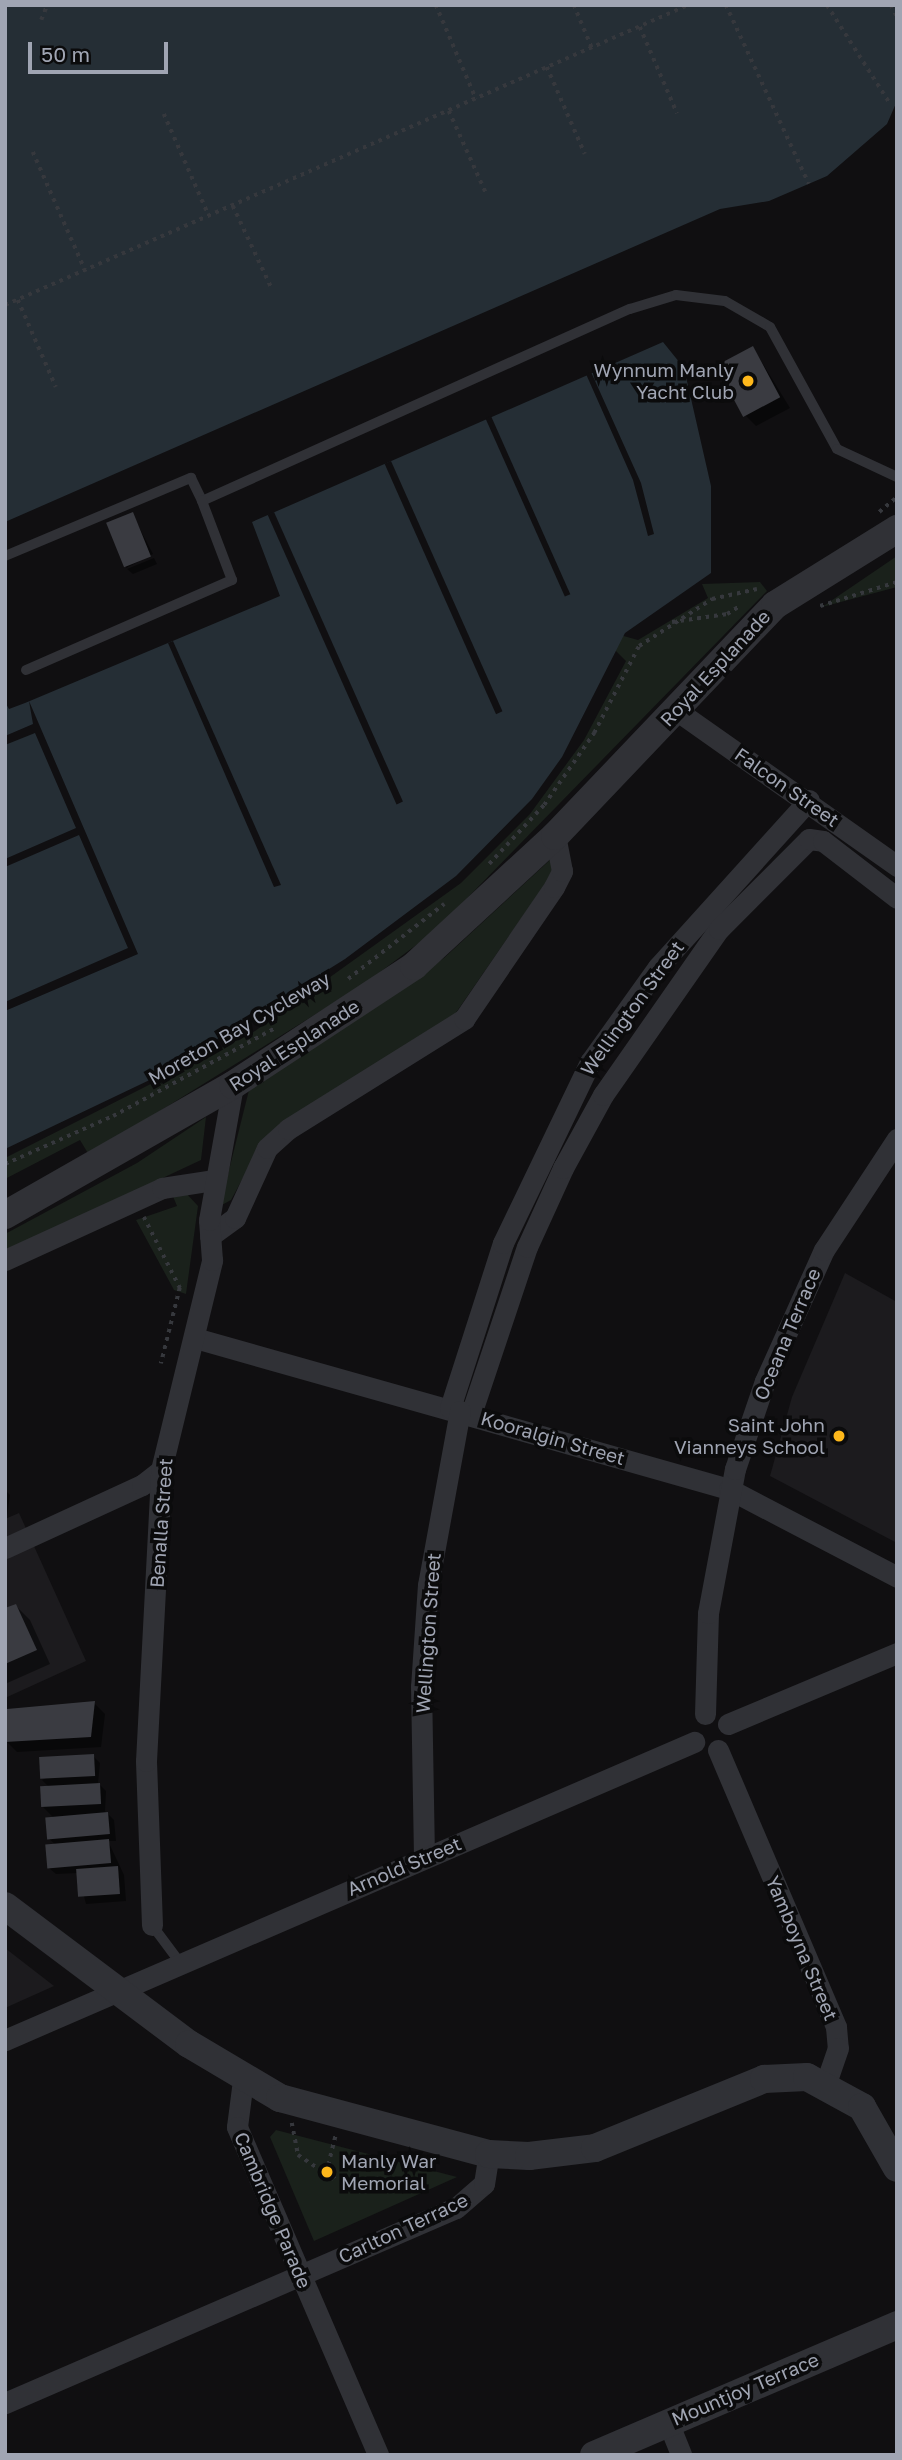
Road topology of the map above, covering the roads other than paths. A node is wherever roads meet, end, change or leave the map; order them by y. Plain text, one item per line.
1 (897, 477) edge
2 (202, 501) junction
3 (893, 516) edge
4 (5, 556) edge
5 (26, 670) dead end
6 (676, 710) junction
7 (809, 800) junction
8 (555, 836) junction
9 (809, 839) joint
10 (897, 866) edge
11 (897, 898) edge
12 (233, 1085) junction
13 (897, 1139) edge
14 (214, 1180) junction
15 (5, 1215) edge
16 (210, 1236) junction
17 (5, 1260) edge
18 (195, 1338) junction
19 (460, 1411) junction
20 (161, 1470) junction
21 (729, 1489) junction
22 (5, 1548) edge
23 (897, 1577) edge
24 (897, 1653) edge
25 (705, 1714) junction
26 (728, 1724) junction
27 (694, 1742) junction
28 (718, 1750) junction
29 (425, 1857) junction
30 (5, 1906) edge
31 (152, 1925) joint
32 (178, 1960) junction
33 (115, 1991) junction
34 (5, 2040) edge
35 (243, 2080) junction
36 (826, 2083) junction
37 (489, 2154) junction
38 (897, 2168) edge
39 (301, 2274) junction
40 (897, 2325) edge
41 (5, 2403) edge
42 (668, 2422) junction
43 (378, 2455) edge
44 (594, 2455) edge
45 (681, 2455) edge

1 - 2 lane
2 - 4 lane
2 - 5 lane
3 - 6 street, Royal Esplanade
6 - 7 street, Falcon Street
6 - 8 street, Royal Esplanade
7 - 10 street, Falcon Street
7 - 19 street, Wellington Street
8 - 12 street, Royal Esplanade
8 - 16 street
9 - 11 street, Falcon Street
9 - 19 street, Wellington Street
12 - 14 street, Benalla Street
12 - 15 street, Royal Esplanade
13 - 21 street, Oceana Terrace
14 - 16 street, Benalla Street
14 - 17 street
16 - 18 street, Benalla Street
18 - 19 street, Kooralgin Street
18 - 20 street, Benalla Street
19 - 21 street, Kooralgin Street
19 - 29 street, Wellington Street
20 - 22 street
20 - 31 street, Benalla Street
21 - 23 street, Kooralgin Street
21 - 25 street, Oceana Terrace
24 - 26 street
25 - 26 street
25 - 27 street
26 - 28 street
27 - 28 street
27 - 29 street, Arnold Street
28 - 36 street, Yamboyna Street
29 - 32 street, Arnold Street
30 - 33 street
31 - 32 lane, Benalla Street
32 - 33 street, Arnold Street
33 - 34 street, Arnold Street
33 - 35 street
35 - 37 street
35 - 39 street, Cambridge Parade
36 - 37 street
36 - 38 street
37 - 39 street, Carlton Terrace
39 - 41 street, Carlton Terrace
39 - 43 street, Cambridge Parade
40 - 42 street, Mountjoy Terrace
42 - 44 street, Mountjoy Terrace
42 - 45 street

